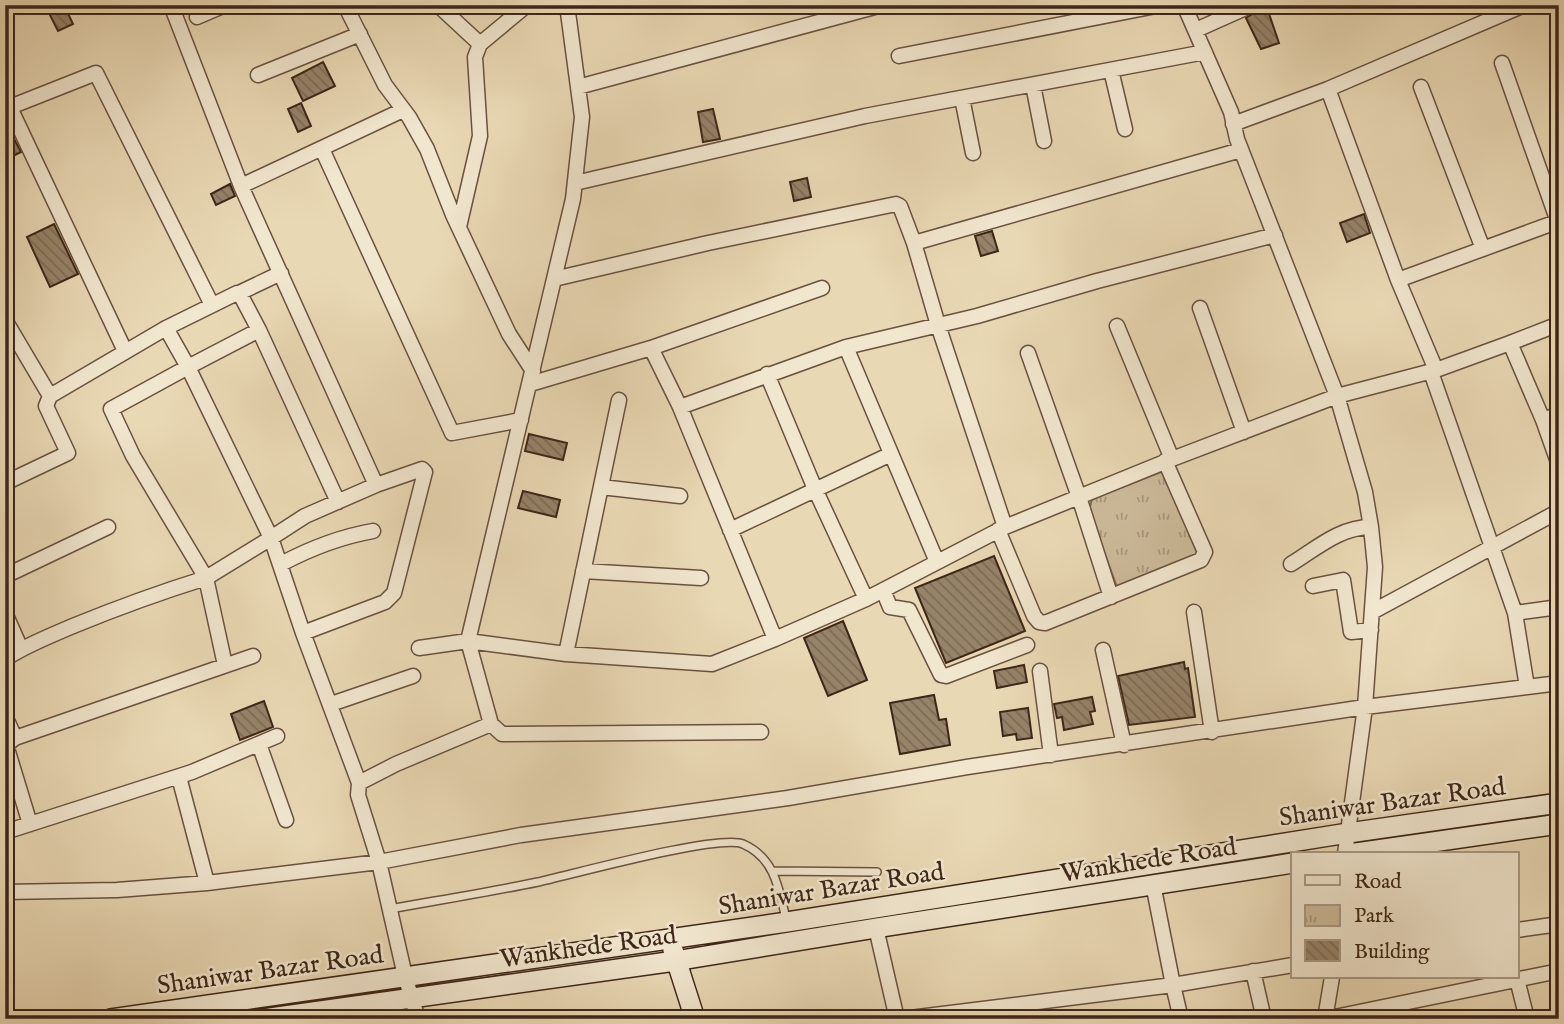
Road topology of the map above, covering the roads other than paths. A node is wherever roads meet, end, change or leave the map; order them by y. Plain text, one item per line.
1 (10, 5) edge
2 (171, 5) edge
3 (225, 5) edge
4 (345, 5) edge
5 (438, 5) edge
6 (527, 5) edge
7 (566, 5) edge
8 (882, 5) edge
9 (1161, 5) edge
10 (1184, 5) edge
11 (1252, 5) edge
12 (1524, 5) edge
13 (5, 8) edge
14 (197, 17) dead end
15 (1196, 30) junction
16 (360, 34) junction
17 (480, 44) junction
18 (1205, 52) junction
19 (899, 56) dead end
20 (1502, 63) dead end
21 (1111, 70) junction
22 (258, 75) dead end
23 (1033, 85) junction
24 (1421, 86) dead end
25 (578, 88) junction
26 (1328, 89) junction
27 (962, 98) junction
28 (8, 102) edge
29 (403, 110) junction
30 (1233, 124) junction
31 (1125, 129) dead end
32 (1044, 141) dead end
33 (322, 149) junction
34 (1241, 150) junction
35 (973, 153) dead end
36 (575, 183) junction
37 (241, 186) junction
38 (1559, 222) edge
39 (459, 227) junction
40 (1275, 235) junction
41 (914, 243) junction
42 (1483, 249) junction
43 (281, 273) junction
44 (554, 279) junction
45 (1398, 279) junction
46 (822, 288) dead end
47 (239, 293) junction
48 (212, 305) junction
49 (1200, 308) dead end
50 (6, 323) edge
51 (1559, 324) edge
52 (938, 325) junction
53 (1118, 326) dead end
54 (166, 328) junction
55 (259, 330) junction
56 (1510, 343) junction
57 (652, 348) junction
58 (846, 348) junction
59 (125, 351) junction
60 (1028, 353) dead end
61 (188, 367) junction
62 (1434, 371) junction
63 (767, 374) junction
64 (531, 378) junction
65 (50, 396) junction
66 (1337, 396) junction
67 (619, 400) dead end
68 (680, 407) junction
69 (1559, 414) edge
70 (521, 420) junction
71 (1544, 420) junction
72 (1244, 432) junction
73 (891, 454) junction
74 (1169, 460) junction
75 (1559, 465) edge
76 (5, 483) edge
77 (376, 485) junction
78 (601, 487) junction
79 (815, 489) junction
80 (680, 496) dead end
81 (1079, 497) junction
82 (338, 502) junction
83 (1559, 511) edge
84 (108, 527) dead end
85 (1371, 527) junction
86 (1001, 528) junction
87 (730, 530) junction
88 (373, 531) dead end
89 (271, 538) junction
90 (1492, 547) junction
91 (937, 562) junction
92 (281, 564) junction
93 (1292, 564) dead end
94 (583, 571) junction
95 (5, 576) edge
96 (206, 578) junction
97 (701, 578) dead end
98 (1314, 586) dead end
99 (883, 590) junction
100 (1111, 597) junction
101 (866, 599) junction
102 (1559, 607) edge
103 (1194, 612) dead end
104 (1372, 612) junction
105 (5, 613) edge
106 (1515, 613) junction
107 (1371, 630) junction
108 (303, 633) junction
109 (775, 639) junction
110 (468, 641) junction
111 (1027, 645) dead end
112 (419, 648) dead end
113 (20, 649) junction
114 (1104, 650) dead end
115 (566, 654) junction
116 (253, 656) dead end
117 (5, 659) edge
118 (225, 665) junction
119 (1040, 671) dead end
120 (413, 676) dead end
121 (1559, 683) edge
122 (1527, 687) junction
123 (331, 704) junction
124 (1366, 707) junction
125 (5, 716) edge
126 (491, 724) junction
127 (761, 732) dead end
128 (1212, 732) junction
129 (277, 736) dead end
130 (9, 743) edge
131 (259, 744) junction
132 (1124, 745) junction
133 (1051, 755) junction
134 (179, 777) junction
135 (359, 783) junction
136 (1559, 803) edge
137 (286, 820) dead end
138 (30, 824) junction
139 (1559, 824) edge
140 (5, 832) edge
141 (1348, 833) junction
142 (1347, 852) edge
143 (1361, 852) edge
144 (379, 862) junction
145 (1291, 863) edge
146 (773, 871) junction
147 (877, 872) dead end
148 (208, 883) junction
149 (1153, 884) junction
150 (5, 892) edge
151 (390, 909) junction
152 (787, 922) junction
153 (1559, 924) edge
154 (876, 928) junction
155 (1518, 930) edge
156 (671, 938) junction
157 (675, 961) junction
158 (1291, 965) edge
159 (1253, 971) junction
160 (1559, 971) edge
161 (405, 976) junction
162 (1332, 978) edge
163 (1517, 979) junction
164 (1173, 985) junction
165 (411, 997) junction
166 (111, 1019) edge
167 (263, 1019) edge
168 (418, 1019) edge
169 (695, 1019) edge
170 (900, 1019) edge
171 (1181, 1019) edge
172 (1264, 1019) edge
173 (1325, 1019) edge
174 (1527, 1019) edge

1 - 13 street
2 - 37 street
3 - 14 street
4 - 16 street
5 - 17 street
6 - 17 street
7 - 25 street
8 - 25 street
9 - 19 street
10 - 15 street
11 - 15 street
12 - 26 street
15 - 18 street
16 - 22 street
16 - 29 street
17 - 39 street
18 - 21 street
18 - 30 street
20 - 38 street
21 - 23 street
21 - 31 street
23 - 27 street
23 - 32 street
24 - 42 street
25 - 36 street
26 - 30 street
26 - 45 street
27 - 35 street
27 - 36 street
28 - 48 street
28 - 59 street
29 - 33 street
29 - 39 street
30 - 34 street
33 - 37 street
33 - 70 street
34 - 40 street
34 - 41 street
36 - 44 street
37 - 43 street
38 - 42 street
39 - 64 street
40 - 52 street
40 - 66 street
41 - 44 street
41 - 52 street
42 - 45 street
43 - 47 street
43 - 77 street
44 - 64 street
45 - 62 street
46 - 57 street
47 - 48 street
47 - 55 street
48 - 54 street
49 - 72 street
50 - 65 street
51 - 56 street
52 - 58 street
52 - 86 street
53 - 74 street
54 - 59 street
54 - 61 street
55 - 61 street
55 - 82 street
56 - 62 street
56 - 71 street
57 - 64 street
57 - 68 street
58 - 63 street
58 - 73 street
59 - 65 street
60 - 81 street
61 - 89 street
61 - 96 street
62 - 66 street
62 - 90 street
63 - 68 street
63 - 79 street
64 - 70 street
65 - 76 street
66 - 72 street
66 - 85 street
67 - 78 street
68 - 87 street
69 - 71 street
70 - 110 street
71 - 75 street
72 - 74 street
73 - 79 street
73 - 91 street
74 - 81 street
74 - 100 street
77 - 82 street
77 - 108 street
78 - 80 street
78 - 94 street
79 - 87 street
79 - 101 street
81 - 86 street
81 - 100 street
82 - 89 street
83 - 90 street
84 - 95 street
85 - 93 street
85 - 104 street
86 - 91 street
86 - 100 street
87 - 109 street
88 - 92 street
89 - 92 street
89 - 96 street
90 - 104 street
90 - 106 street
91 - 99 street
92 - 108 street
94 - 97 street
94 - 115 street
96 - 113 street
96 - 118 street
98 - 107 street
99 - 101 street
99 - 111 street
101 - 109 street
102 - 106 street
103 - 128 street
104 - 107 street
105 - 113 street
106 - 122 street
107 - 124 street
108 - 123 street
109 - 115 street
110 - 112 street
110 - 115 street
110 - 126 street
113 - 117 street
114 - 132 street
116 - 118 street
118 - 130 street
119 - 133 street
120 - 123 street
121 - 122 street
122 - 124 street
123 - 135 street
124 - 128 street
124 - 141 street
125 - 130 street
126 - 127 street
126 - 135 street
128 - 132 street
129 - 131 street
130 - 138 street
131 - 134 street
131 - 137 street
132 - 133 street
133 - 144 street
134 - 138 street
134 - 148 street
135 - 144 street
136 - 141 main road, Shaniwar Bazar Road
138 - 140 street
139 - 143 main road
141 - 142 street
141 - 152 main road, Shaniwar Bazar Road
144 - 148 street
144 - 151 street
145 - 149 main road, Wankhede Road
146 - 147 lane
146 - 151 lane
146 - 152 lane
148 - 150 street
149 - 154 main road, Wankhede Road
149 - 164 street
151 - 161 street
152 - 156 main road, Shaniwar Bazar Road
153 - 155 street
154 - 157 main road, Wankhede Road
154 - 170 street
156 - 157 main road
156 - 161 main road, Shaniwar Bazar Road
157 - 165 main road, Wankhede Road
157 - 169 main road
158 - 159 street
159 - 164 street
159 - 172 street
160 - 163 street
161 - 165 street
161 - 166 main road, Shaniwar Bazar Road
162 - 173 street
163 - 173 street
163 - 174 street
164 - 170 street
164 - 171 street
165 - 167 main road, Wankhede Road
165 - 168 street

